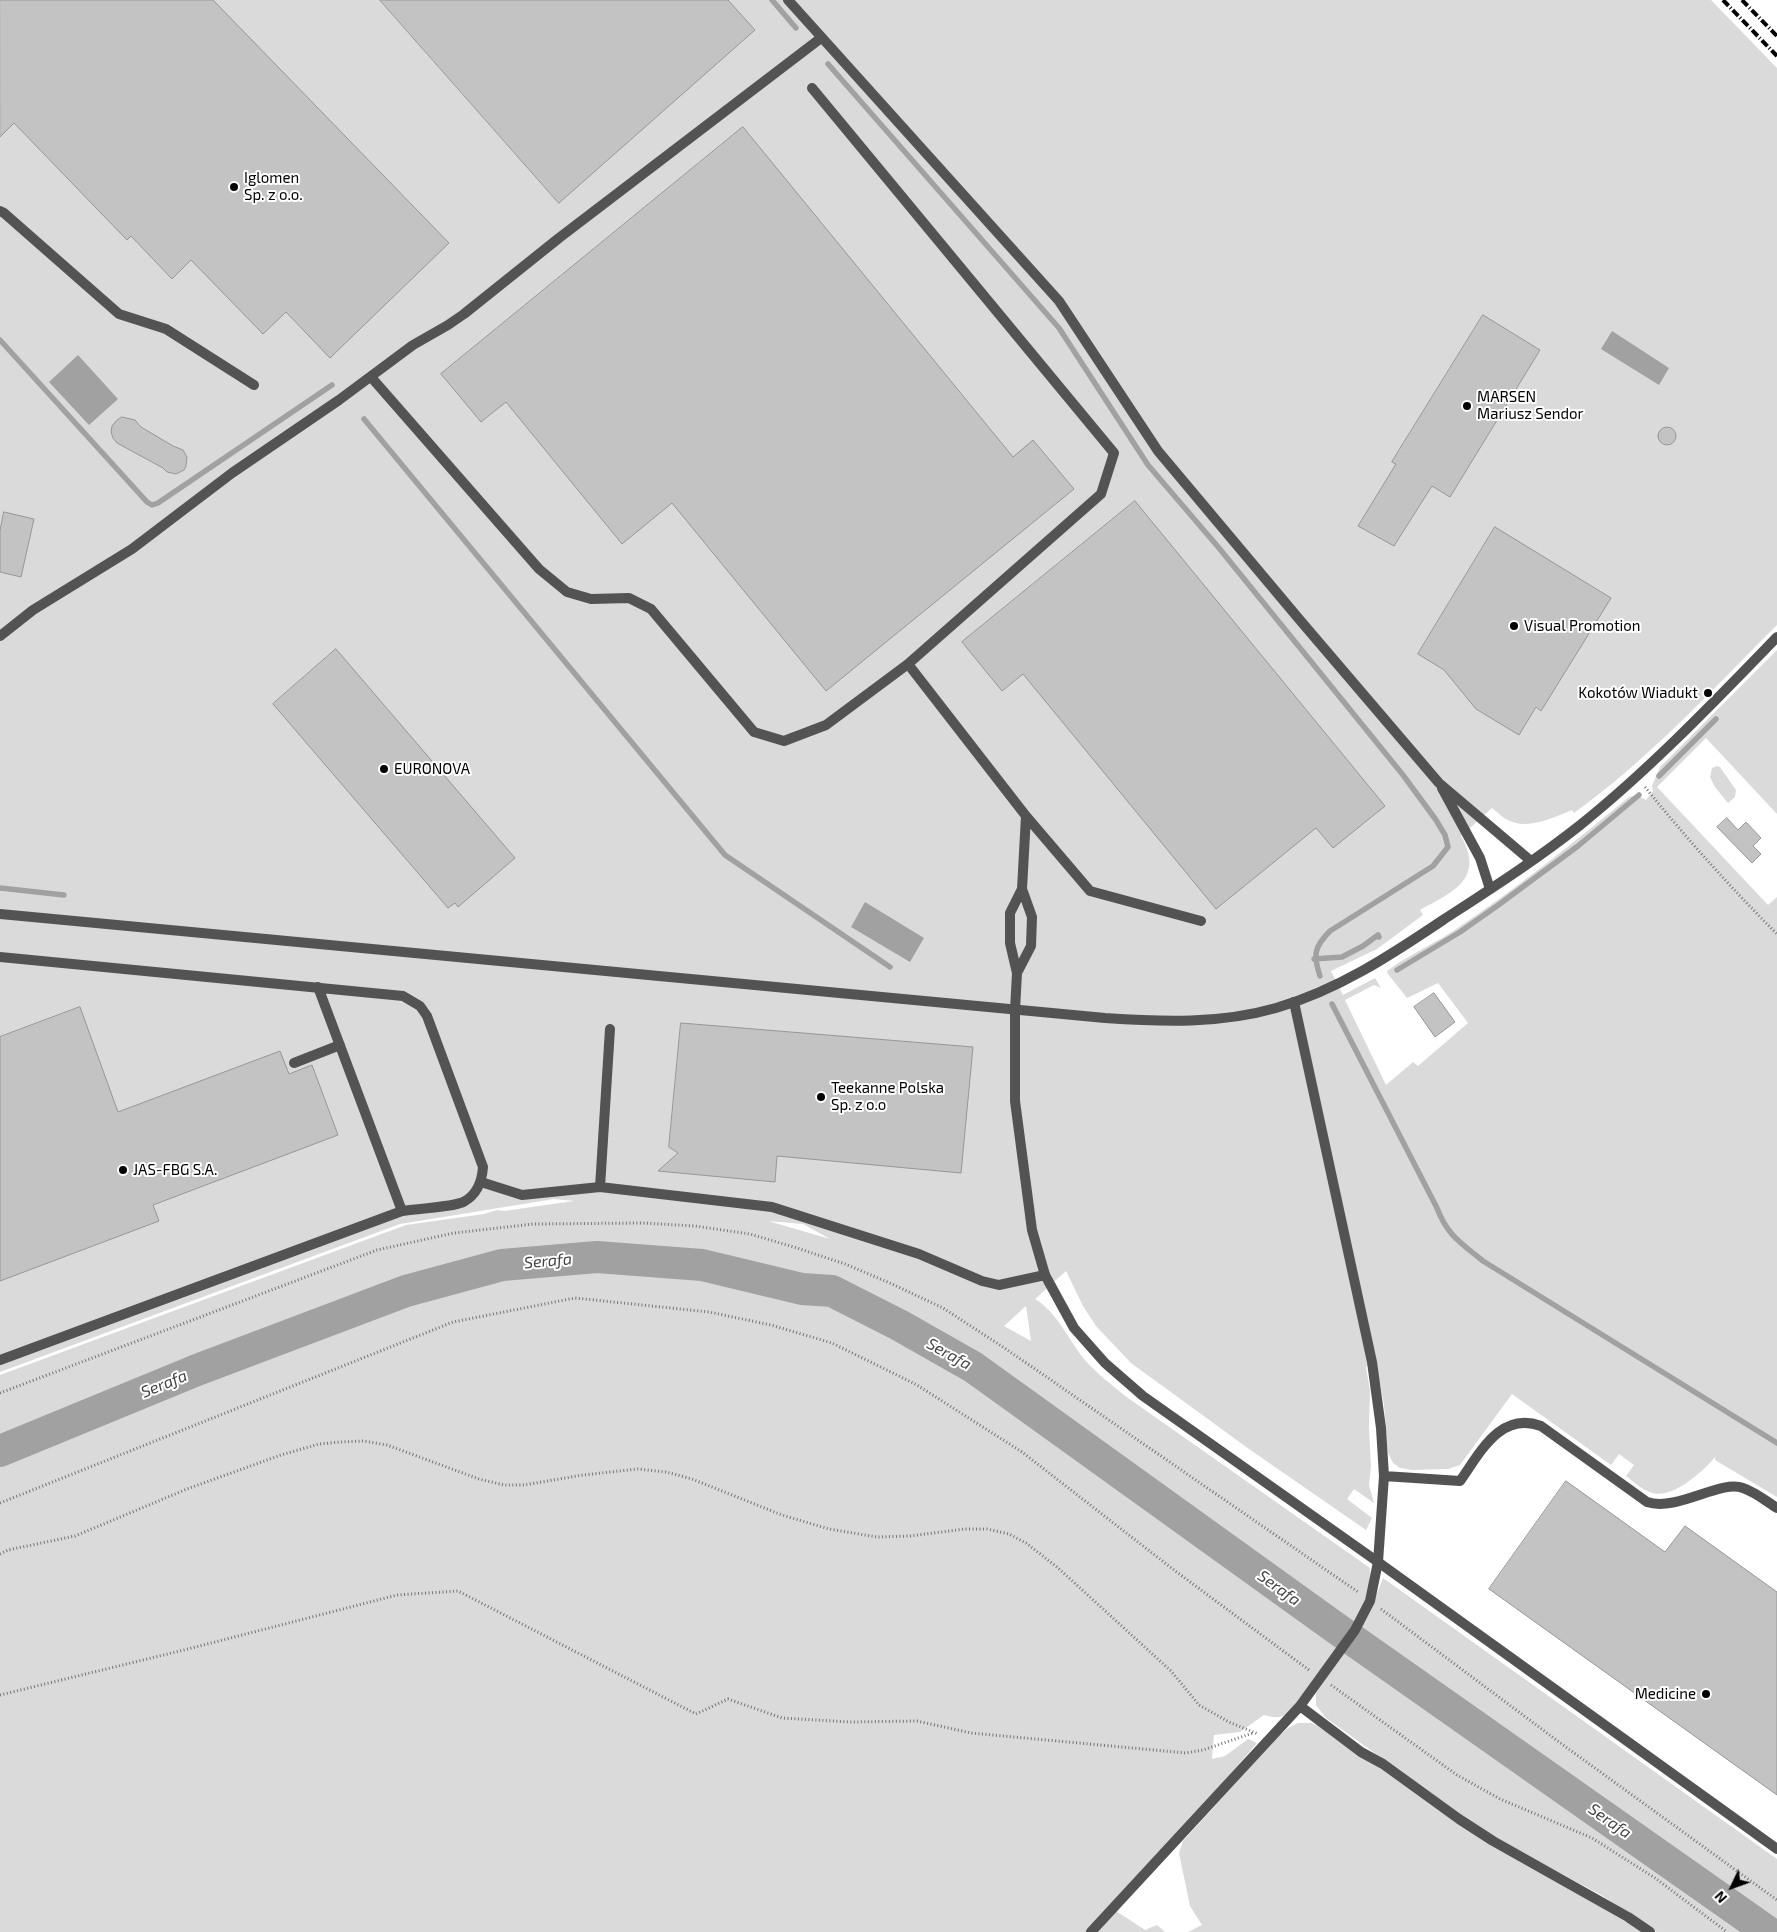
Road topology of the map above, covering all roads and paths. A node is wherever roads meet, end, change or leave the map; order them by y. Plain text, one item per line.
1 (788, 0) edge
2 (821, 38) junction
3 (812, 88) dead end
4 (0, 211) edge
5 (370, 377) junction
6 (254, 386) dead end
7 (0, 636) edge
8 (1777, 638) edge
9 (908, 664) junction
10 (1637, 777) junction
11 (1439, 783) junction
12 (1026, 816) junction
13 (1531, 861) junction
14 (1022, 889) junction
15 (1490, 889) junction
16 (0, 914) edge
17 (1201, 921) dead end
18 (1777, 934) edge
19 (0, 958) edge
20 (1017, 973) junction
21 (318, 987) junction
22 (1294, 1002) junction
23 (1015, 1010) junction
24 (610, 1029) dead end
25 (340, 1045) junction
26 (294, 1063) dead end
27 (480, 1182) junction
28 (600, 1187) junction
29 (402, 1211) junction
30 (1045, 1275) junction
31 (0, 1360) edge
32 (0, 1393) edge
33 (1384, 1476) junction
34 (0, 1503) edge
35 (1777, 1508) edge
36 (0, 1554) edge
37 (1378, 1562) junction
38 (1370, 1601) junction
39 (1320, 1678) junction
40 (0, 1695) edge
41 (1300, 1706) junction
42 (1254, 1733) junction
43 (1270, 1739) junction
44 (1777, 1849) edge
45 (1777, 1900) edge
46 (1091, 1932) edge
47 (1650, 1932) edge
48 (1727, 1932) edge

1 - 2 street
2 - 5 street
2 - 11 street
3 - 9 street
4 - 6 street
5 - 7 street
5 - 9 street
8 - 10 street
9 - 12 street
10 - 13 street
10 - 18 path
11 - 13 street
11 - 15 street
12 - 14 street
12 - 17 street
13 - 15 street
14 - 20 street
14 - 20 street
15 - 22 street
16 - 23 street
19 - 21 street
20 - 23 street
21 - 25 street
21 - 27 street
22 - 23 street
22 - 33 street
23 - 30 street
24 - 28 street
25 - 26 street
25 - 29 street
27 - 28 street
27 - 29 street
28 - 30 street
29 - 31 street
30 - 37 street
32 - 38 path
33 - 35 street
33 - 37 street
34 - 39 path
36 - 42 path
37 - 38 street
37 - 44 street
38 - 39 street
38 - 45 path
39 - 41 street
39 - 48 path
40 - 42 path
41 - 43 street
41 - 47 street
42 - 43 path
43 - 46 street

